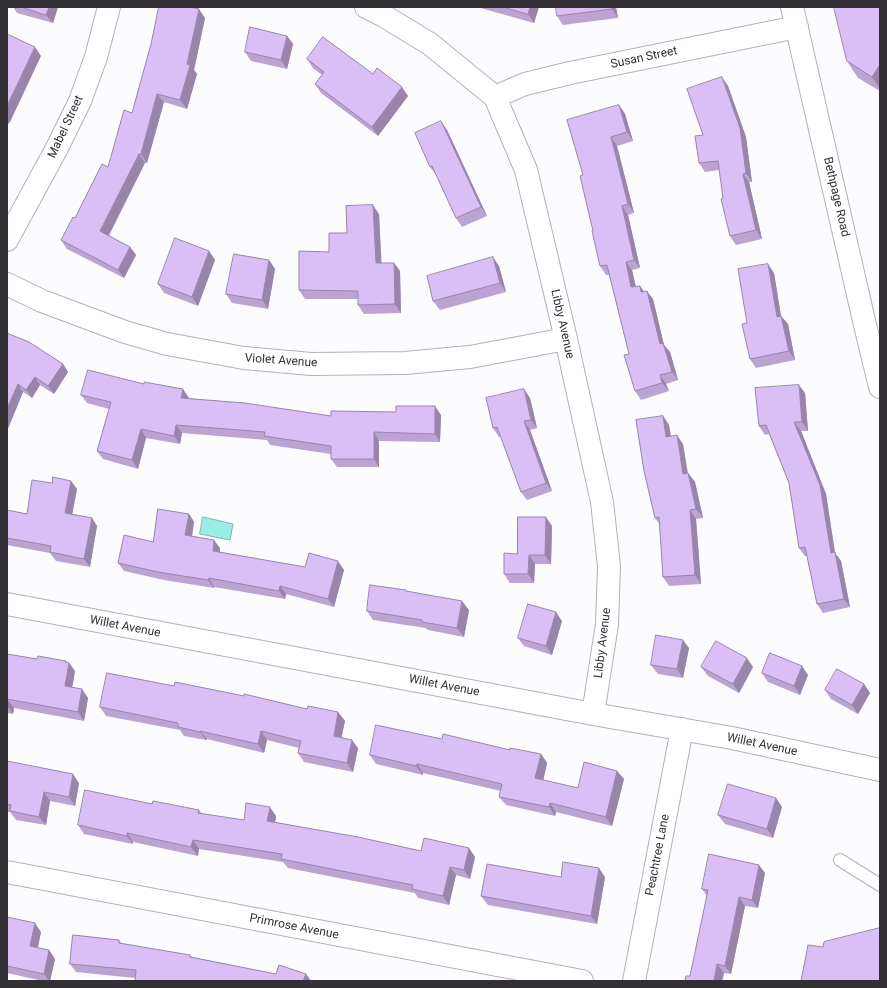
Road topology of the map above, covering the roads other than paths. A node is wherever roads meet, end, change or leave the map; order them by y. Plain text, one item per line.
1 (109, 7) edge
2 (366, 7) edge
3 (794, 17) edge
4 (494, 97) junction
5 (7, 240) edge
6 (7, 284) edge
7 (566, 340) junction
8 (878, 375) edge
9 (7, 604) edge
10 (593, 714) junction
11 (682, 730) junction
12 (875, 763) edge
13 (840, 860) dead end
14 (7, 872) edge
15 (880, 885) edge
16 (582, 981) edge
17 (634, 981) edge

1 - 5 street, Mabel Street
2 - 4 street, Libby Avenue
3 - 4 street, Susan Street
3 - 8 street, Bethpage Road
4 - 7 street, Libby Avenue
6 - 7 street, Violet Avenue
7 - 10 street, Libby Avenue
9 - 10 street, Willet Avenue
10 - 11 street, Willet Avenue
11 - 12 street, Willet Avenue
11 - 17 street, Peachtree Lane
13 - 15 lane
14 - 16 street, Primrose Avenue

